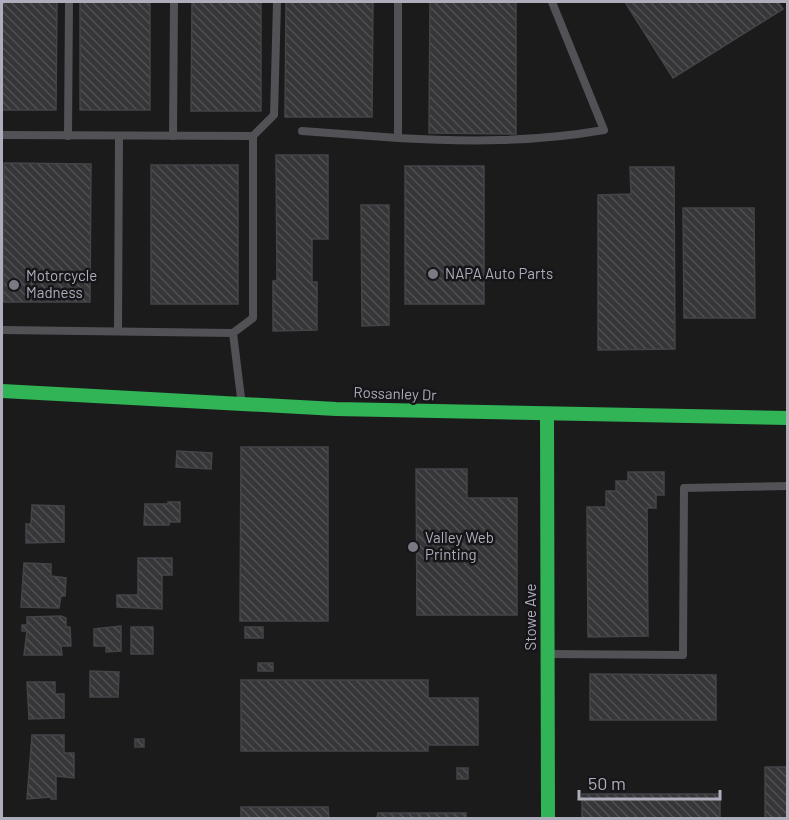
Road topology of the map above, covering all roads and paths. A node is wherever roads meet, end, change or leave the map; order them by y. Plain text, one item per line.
1 (69, 2) edge
2 (174, 2) edge
3 (277, 2) edge
4 (398, 2) edge
5 (552, 2) edge
6 (302, 131) dead end
7 (2, 135) edge
8 (68, 136) junction
9 (120, 136) junction
10 (173, 136) junction
11 (253, 136) junction
12 (398, 138) junction
13 (2, 330) edge
14 (118, 331) junction
15 (233, 333) junction
16 (2, 391) edge
17 (242, 403) junction
18 (547, 415) junction
19 (788, 418) edge
20 (788, 486) edge
21 (548, 654) junction
22 (548, 819) edge

1 - 8 lane
2 - 10 lane
3 - 11 lane
4 - 12 lane
5 - 12 lane
6 - 12 lane
7 - 8 lane
8 - 9 lane
9 - 10 lane
9 - 14 lane
10 - 11 lane
11 - 15 lane
13 - 14 lane
14 - 15 lane
15 - 17 lane
16 - 17 main road, Rossanley Dr
17 - 18 main road, Rossanley Dr
18 - 19 main road, Rossanley Dr
18 - 21 main road, Stowe Ave
20 - 21 lane
21 - 22 main road, Stowe Ave

